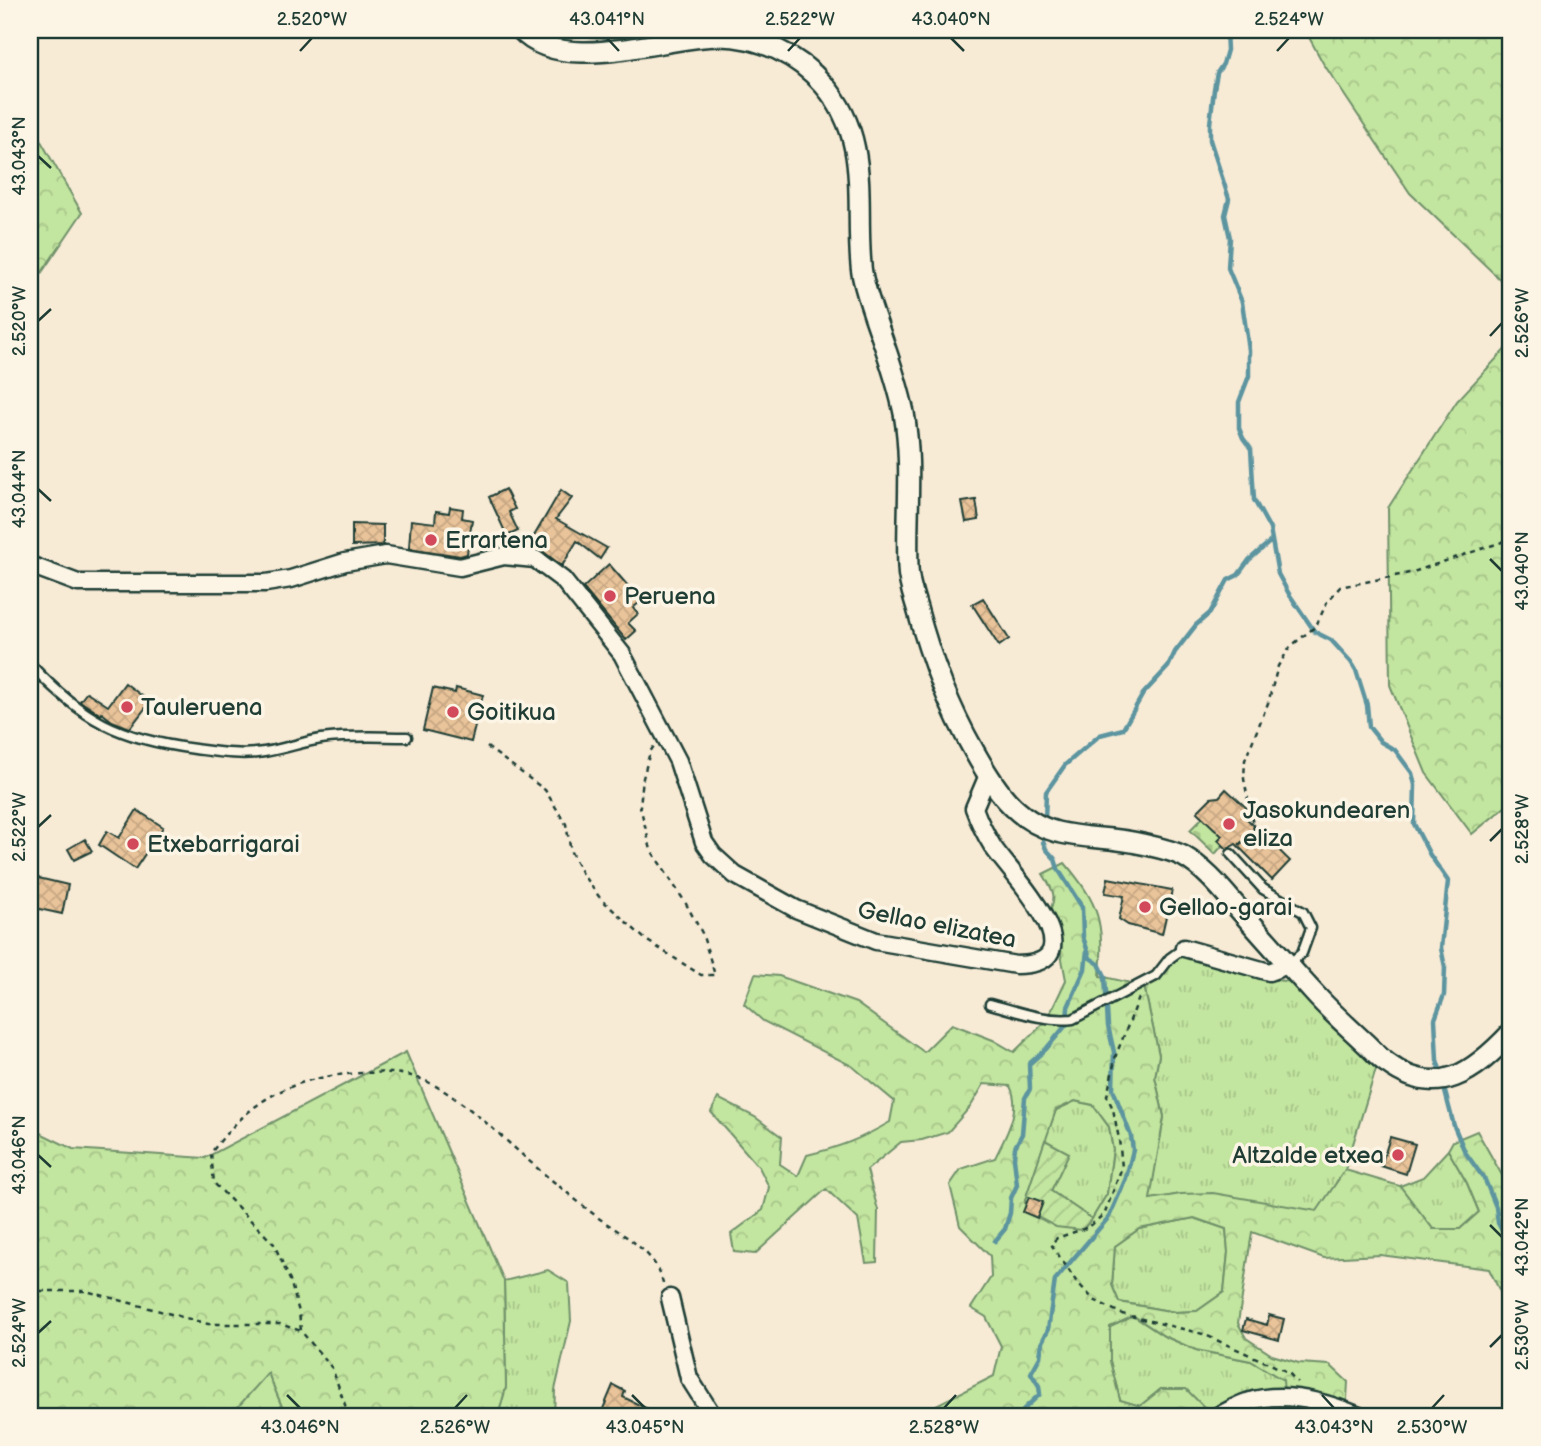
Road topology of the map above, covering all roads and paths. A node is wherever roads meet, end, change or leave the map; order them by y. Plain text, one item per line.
1 (521, 30) edge
2 (1511, 538) edge
3 (30, 565) edge
4 (30, 664) edge
5 (664, 732) junction
6 (407, 737) dead end
7 (487, 747) dead end
8 (988, 775) junction
9 (1231, 854) joint
10 (1184, 948) joint
11 (1289, 965) junction
12 (1144, 984) junction
13 (990, 1004) dead end
14 (1511, 1032) edge
15 (30, 1291) edge
16 (670, 1298) joint
17 (301, 1331) junction
18 (1299, 1398) junction
19 (349, 1416) edge
20 (713, 1416) edge
21 (1217, 1416) edge
22 (1359, 1416) edge

1 - 8 street
2 - 9 path
3 - 5 street, Gellao elizatea
4 - 6 lane
5 - 7 path
5 - 8 street, Gellao elizatea
8 - 11 street
9 - 11 lane
10 - 11 street
10 - 12 lane
11 - 14 street
12 - 13 lane
12 - 18 path
15 - 17 path
16 - 17 path
16 - 20 street
17 - 19 path
18 - 21 street
18 - 22 street

